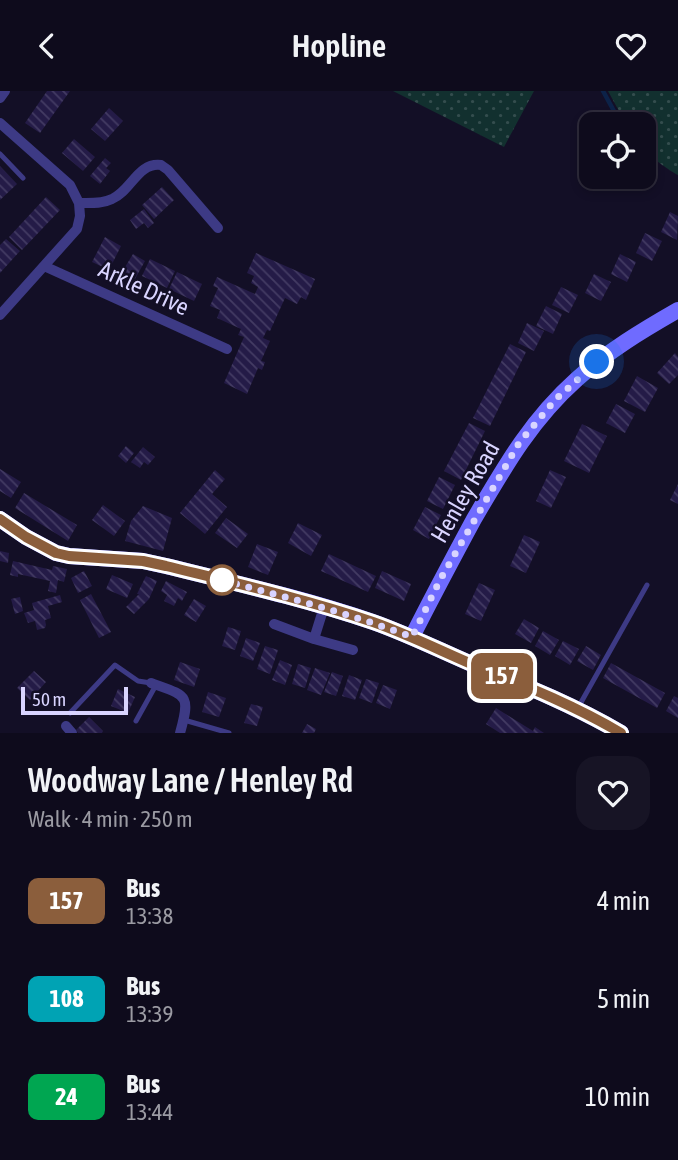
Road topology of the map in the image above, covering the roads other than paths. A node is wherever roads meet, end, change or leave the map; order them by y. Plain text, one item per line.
1 (5, 91) edge
2 (0, 98) edge
3 (0, 123) edge
4 (0, 154) edge
5 (23, 179) dead end
6 (79, 203) junction
7 (218, 228) dead end
8 (44, 266) junction
9 (678, 310) edge
10 (0, 315) edge
11 (226, 349) dead end
12 (0, 519) edge
13 (647, 585) dead end
14 (324, 607) junction
15 (274, 624) dead end
16 (412, 637) junction
17 (314, 639) junction
18 (353, 650) dead end
19 (153, 684) junction
20 (577, 709) junction
21 (70, 713) dead end
22 (184, 720) junction
23 (136, 721) dead end
24 (612, 731) edge
25 (180, 733) edge
26 (229, 733) edge

1 - 2 street
3 - 6 street
4 - 5 lane
6 - 7 street
6 - 8 street
8 - 10 street
8 - 11 street, Arkle Drive
9 - 16 main road, Henley Road
12 - 14 main road
13 - 20 lane
14 - 16 main road
14 - 17 street
15 - 17 street
16 - 20 main road
17 - 18 street
19 - 21 lane
19 - 22 street
19 - 23 lane
20 - 24 main road
22 - 25 street
22 - 26 lane

